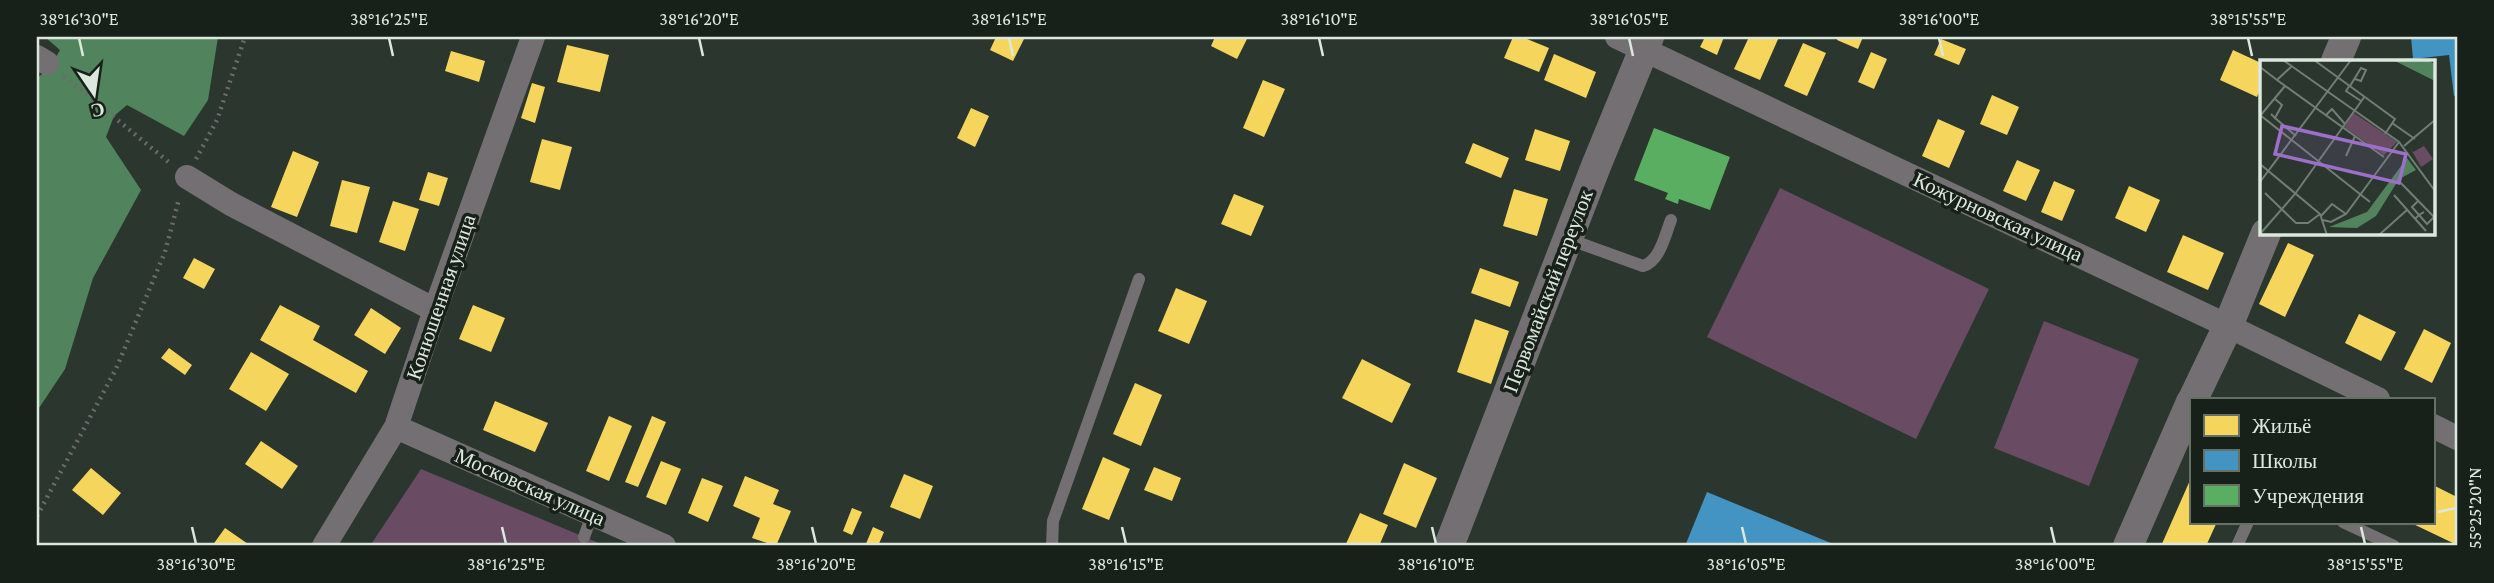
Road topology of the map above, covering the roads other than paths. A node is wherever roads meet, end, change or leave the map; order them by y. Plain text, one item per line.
1 (533, 37) edge
2 (2346, 37) edge
3 (1637, 41) edge
4 (2336, 60) edge
5 (187, 177) road end
6 (1671, 220) dead end
7 (2266, 234) edge
8 (1567, 239) junction
9 (1139, 279) dead end
10 (435, 310) junction
11 (2228, 326) junction
12 (2193, 398) edge
13 (2376, 398) edge
14 (2190, 407) edge
15 (2434, 426) edge
16 (396, 427) junction
17 (2457, 438) edge
18 (2247, 524) edge
19 (2347, 524) edge
20 (324, 546) edge
21 (664, 546) edge
22 (1052, 546) edge
23 (1449, 546) edge
24 (2128, 546) edge
25 (2237, 546) edge
26 (2394, 546) edge

1 - 10 street, Конюшенная улица
2 - 4 street
3 - 8 street, Первомайский переулок
3 - 11 street, Кожурновская улица
5 - 10 street
6 - 8 lane
7 - 11 street
8 - 23 street, Первомайский переулок
9 - 22 lane
10 - 16 street, Конюшенная улица
11 - 12 street
11 - 13 street, Кожурновская улица
14 - 24 street
15 - 17 street
16 - 20 street, Конюшенная улица
16 - 21 street, Московская улица
18 - 25 lane
19 - 26 lane

